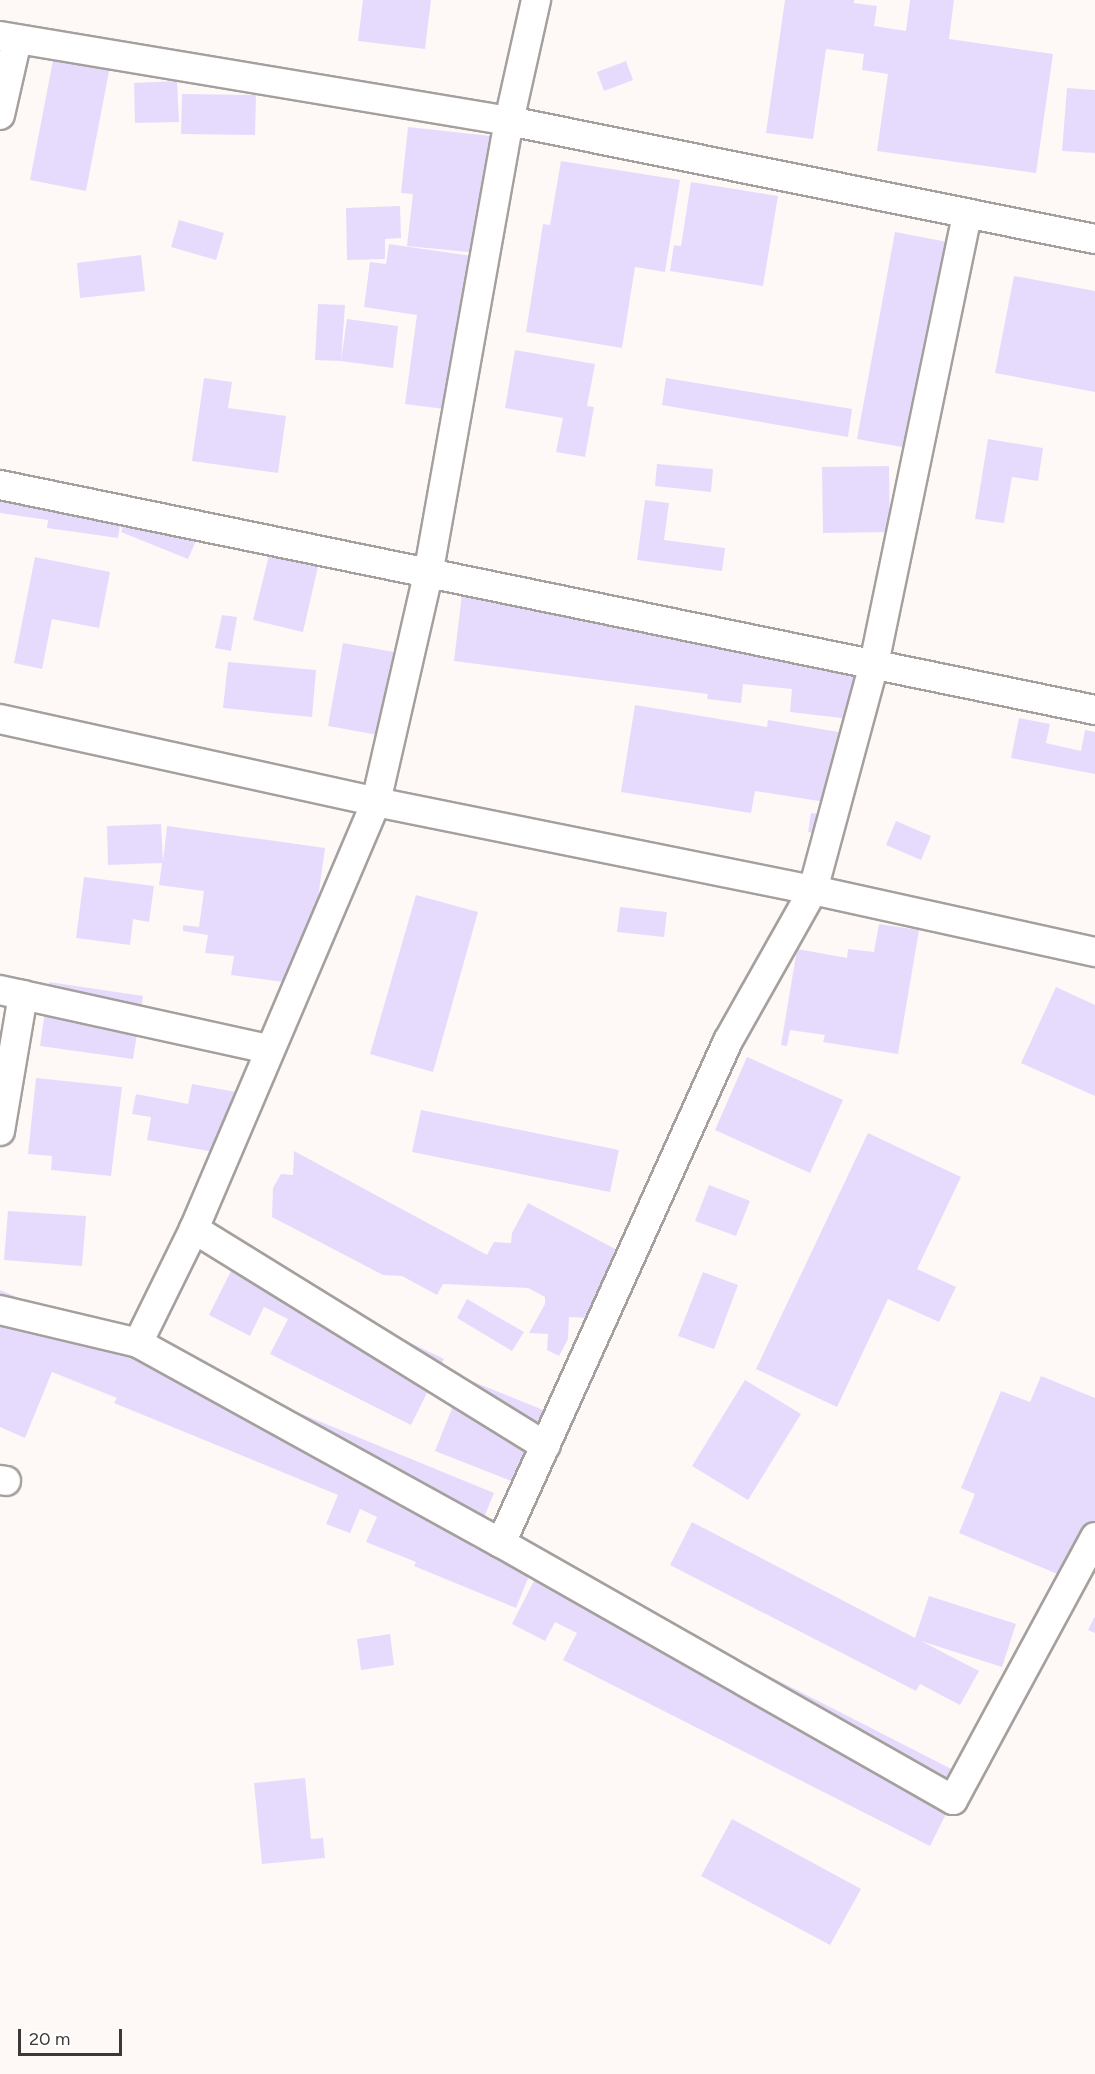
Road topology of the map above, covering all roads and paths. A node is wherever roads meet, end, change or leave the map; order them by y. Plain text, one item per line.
1 (536, 0) edge
2 (8, 38) edge
3 (0, 115) edge
4 (509, 121) junction
5 (967, 214) junction
6 (1095, 239) edge
7 (0, 486) edge
8 (428, 575) junction
9 (874, 664) junction
10 (1095, 710) edge
11 (0, 719) edge
12 (376, 802) junction
13 (813, 890) junction
14 (1095, 952) edge
15 (12, 993) edge
16 (269, 1049) junction
17 (0, 1131) edge
18 (194, 1229) junction
19 (0, 1310) edge
20 (138, 1343) junction
21 (545, 1446) junction
22 (1095, 1538) edge
23 (501, 1543) junction

1 - 4 street
2 - 3 street
2 - 4 street
4 - 5 street
4 - 8 street
5 - 6 street
5 - 9 street
7 - 8 street
8 - 9 street
8 - 12 street
9 - 10 street
9 - 13 street
11 - 12 street
12 - 13 street
12 - 16 street
13 - 14 street
13 - 21 street
15 - 16 street
15 - 17 street
16 - 18 street
18 - 20 street
18 - 21 street
19 - 20 street
20 - 23 street
21 - 23 street
22 - 23 street

